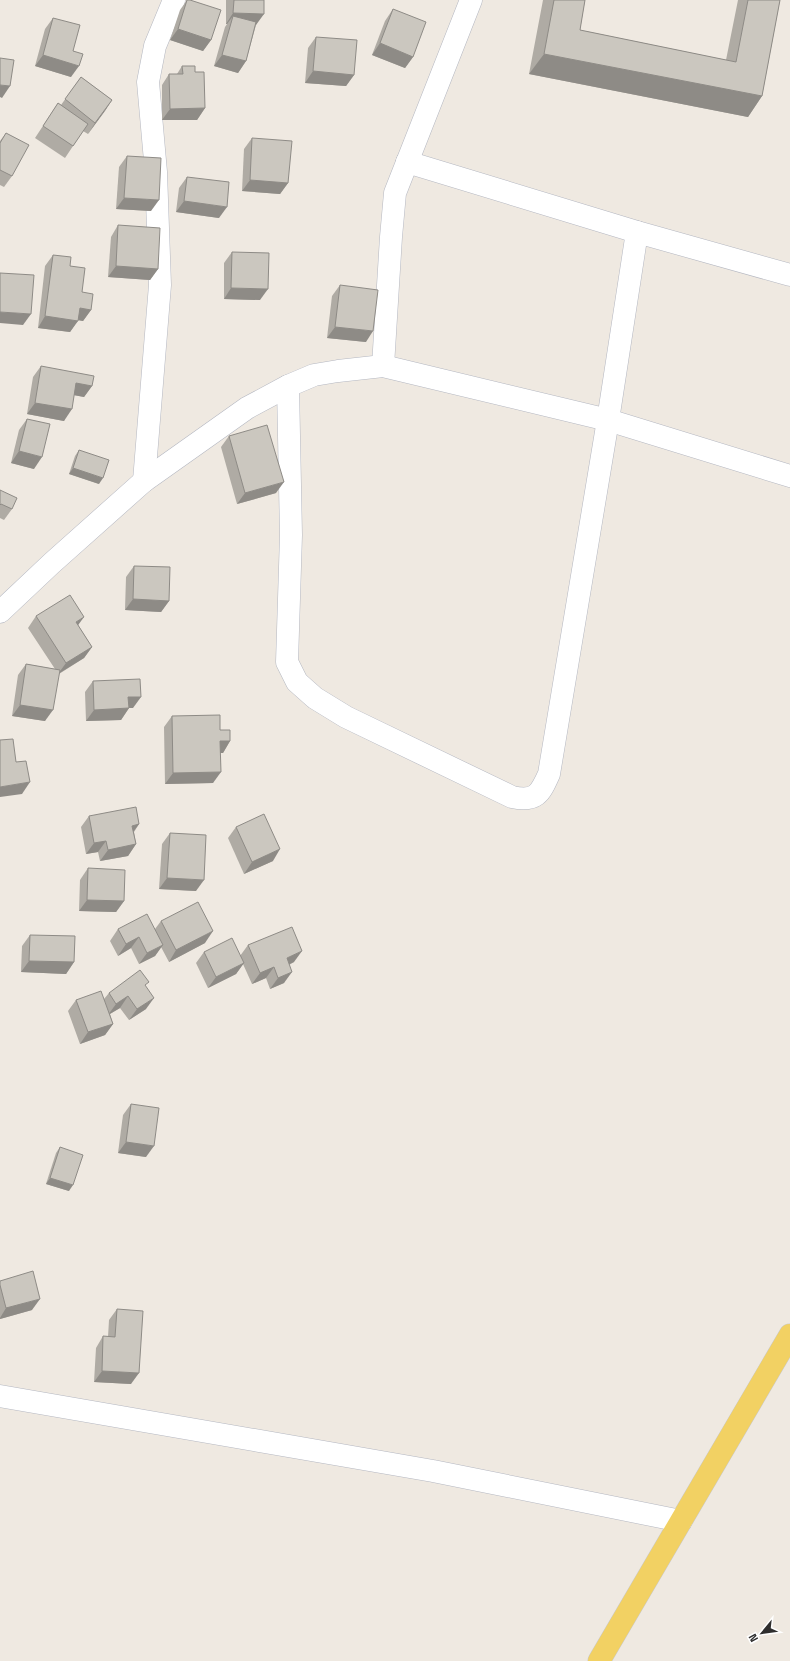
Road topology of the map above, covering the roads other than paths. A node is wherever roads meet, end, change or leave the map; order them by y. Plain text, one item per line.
1 (174, 0) edge
2 (471, 0) edge
3 (407, 162) junction
4 (637, 232) junction
5 (790, 275) edge
6 (383, 366) junction
7 (288, 386) junction
8 (608, 420) junction
9 (790, 476) edge
10 (144, 481) junction
11 (0, 612) edge
12 (790, 1335) edge
13 (0, 1396) edge
14 (681, 1521) junction
15 (599, 1661) edge

1 - 10 street
2 - 3 street
3 - 4 street
3 - 6 street
4 - 5 street
4 - 8 street
6 - 7 street
6 - 8 street
7 - 8 street
7 - 10 street
8 - 9 street
10 - 11 street
12 - 14 main road
13 - 14 street
14 - 15 main road

